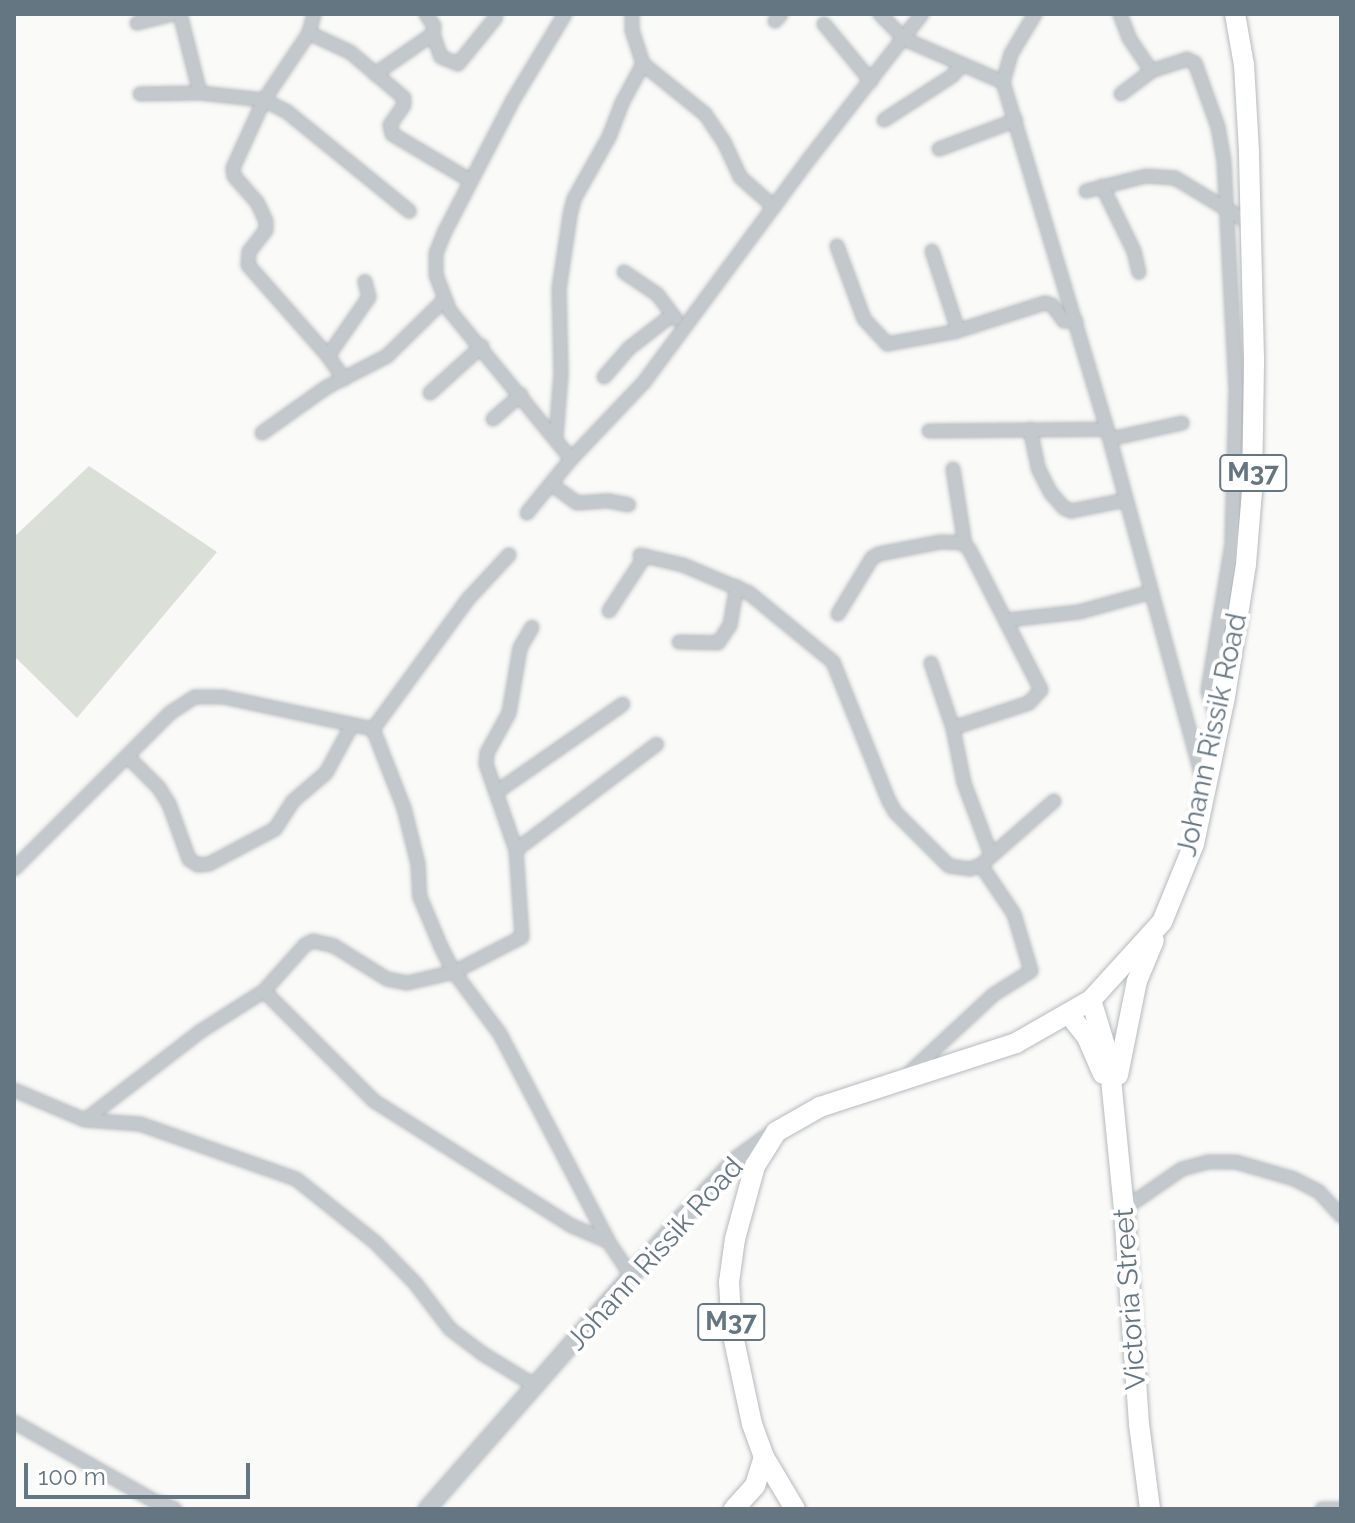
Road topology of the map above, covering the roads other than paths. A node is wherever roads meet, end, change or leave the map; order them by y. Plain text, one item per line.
1 (173, 14) edge
2 (180, 14) edge
3 (314, 14) edge
4 (426, 14) edge
5 (565, 14) edge
6 (632, 14) edge
7 (880, 14) edge
8 (922, 14) edge
9 (1035, 14) edge
10 (1120, 14) edge
11 (1235, 14) edge
12 (496, 17) dead end
13 (137, 23) dead end
14 (824, 24) dead end
15 (309, 33) junction
16 (433, 34) junction
17 (904, 39) junction
18 (643, 64) junction
19 (962, 65) junction
20 (1151, 71) junction
21 (375, 74) junction
22 (871, 81) junction
23 (1003, 82) junction
24 (200, 93) junction
25 (140, 94) dead end
26 (1121, 94) dead end
27 (264, 100) junction
28 (884, 120) dead end
29 (1016, 120) junction
30 (939, 149) dead end
31 (471, 181) junction
32 (1102, 186) junction
33 (1086, 191) dead end
34 (774, 207) junction
35 (1225, 209) junction
36 (409, 211) dead end
37 (1251, 224) junction
38 (837, 246) dead end
39 (932, 251) dead end
40 (624, 272) dead end
41 (1139, 272) dead end
42 (365, 282) dead end
43 (444, 300) junction
44 (672, 315) junction
45 (1076, 321) junction
46 (684, 327) junction
47 (958, 330) junction
48 (482, 346) junction
49 (328, 356) junction
50 (604, 377) dead end
51 (344, 379) junction
52 (430, 393) dead end
53 (521, 395) junction
54 (493, 419) dead end
55 (1182, 423) dead end
56 (1030, 429) junction
57 (929, 431) dead end
58 (262, 433) dead end
59 (1109, 434) junction
60 (556, 437) junction
61 (571, 459) junction
62 (953, 469) dead end
63 (551, 484) junction
64 (1126, 500) junction
65 (629, 505) dead end
66 (527, 513) dead end
67 (965, 545) junction
68 (509, 555) dead end
69 (737, 587) junction
70 (1151, 592) junction
71 (609, 611) dead end
72 (838, 614) dead end
73 (1008, 620) junction
74 (532, 627) dead end
75 (679, 642) dead end
76 (931, 663) dead end
77 (623, 704) dead end
78 (352, 725) junction
79 (1219, 725) junction
80 (953, 728) junction
81 (373, 729) junction
82 (657, 744) dead end
83 (128, 757) junction
84 (498, 791) junction
85 (1206, 792) junction
86 (1054, 801) dead end
87 (516, 850) junction
88 (986, 860) junction
89 (14, 869) edge
90 (1162, 922) junction
91 (454, 972) junction
92 (264, 991) junction
93 (1091, 1000) junction
94 (1069, 1014) junction
95 (899, 1082) junction
96 (1110, 1089) junction
97 (14, 1090) edge
98 (1113, 1113) junction
99 (85, 1120) junction
100 (776, 1132) junction
101 (1124, 1209) junction
102 (1341, 1216) edge
103 (608, 1241) junction
104 (632, 1277) junction
105 (537, 1387) junction
106 (14, 1422) edge
107 (764, 1457) junction
108 (1148, 1507) edge
109 (175, 1509) edge
110 (427, 1509) edge
111 (734, 1509) edge
112 (795, 1509) edge
113 (1322, 1509) edge
114 (1339, 1509) edge

1 - 13 street
2 - 24 street
3 - 15 street
4 - 16 street
5 - 31 street
6 - 18 street
7 - 17 street
8 - 17 street
9 - 23 street
10 - 20 street
11 - 37 main road, Johann Rissik Road / M37
12 - 16 street
14 - 22 street
15 - 21 street
15 - 27 street
16 - 21 street
17 - 19 street
17 - 22 street
18 - 34 street
18 - 60 street
19 - 23 street
19 - 28 street
20 - 26 street
20 - 35 street
21 - 31 street
22 - 34 street
23 - 29 street
24 - 25 street
24 - 27 street
27 - 36 street
27 - 49 street
29 - 30 street
29 - 45 street
31 - 43 street
32 - 33 street
32 - 35 street
32 - 41 street
34 - 46 street
35 - 37 street
35 - 79 street
37 - 79 main road, Johann Rissik Road / M37
38 - 47 street
39 - 47 street
40 - 44 street
42 - 49 street
43 - 48 street
43 - 51 street
44 - 46 street
44 - 50 street
45 - 47 street
45 - 59 street
46 - 61 street
48 - 52 street
48 - 53 street
49 - 51 street
51 - 58 street
53 - 54 street
53 - 60 street
55 - 59 street
56 - 57 street
56 - 59 street
56 - 64 street
59 - 64 street
60 - 61 street
61 - 63 street
62 - 67 street
63 - 65 street
63 - 66 street
64 - 70 street
67 - 72 street
67 - 73 street
68 - 81 street
69 - 71 street
69 - 75 street
69 - 88 street
70 - 73 street
70 - 85 street
73 - 80 street
74 - 84 street
76 - 80 street
77 - 84 street
78 - 81 street
78 - 83 street
78 - 83 street
79 - 85 main road, Johann Rissik Road / M37
80 - 88 street
81 - 91 street
82 - 87 street
83 - 89 street
84 - 87 street
85 - 90 main road, Johann Rissik Road / M37
86 - 88 street
87 - 91 street
88 - 95 street
90 - 93 main road, Johann Rissik Road / M37
90 - 98 main road
91 - 92 street
91 - 103 street
92 - 99 street
92 - 103 street
93 - 94 main road, Johann Rissik Road / M37
93 - 96 main road, Victoria Street
94 - 95 main road, Johann Rissik Road / M37
94 - 96 main road, Victoria Street
95 - 100 main road, Johann Rissik Road / M37
96 - 98 main road, Victoria Street
97 - 99 street
98 - 101 main road, Victoria Street
99 - 105 street
100 - 104 street, Johann Rissik Road
100 - 107 main road, M37
101 - 102 street
101 - 108 main road, Victoria Street
103 - 104 street
104 - 105 street, Johann Rissik Road
105 - 110 street, Johann Rissik Road
106 - 109 street
107 - 111 main road
107 - 112 main road, M37
113 - 114 street

